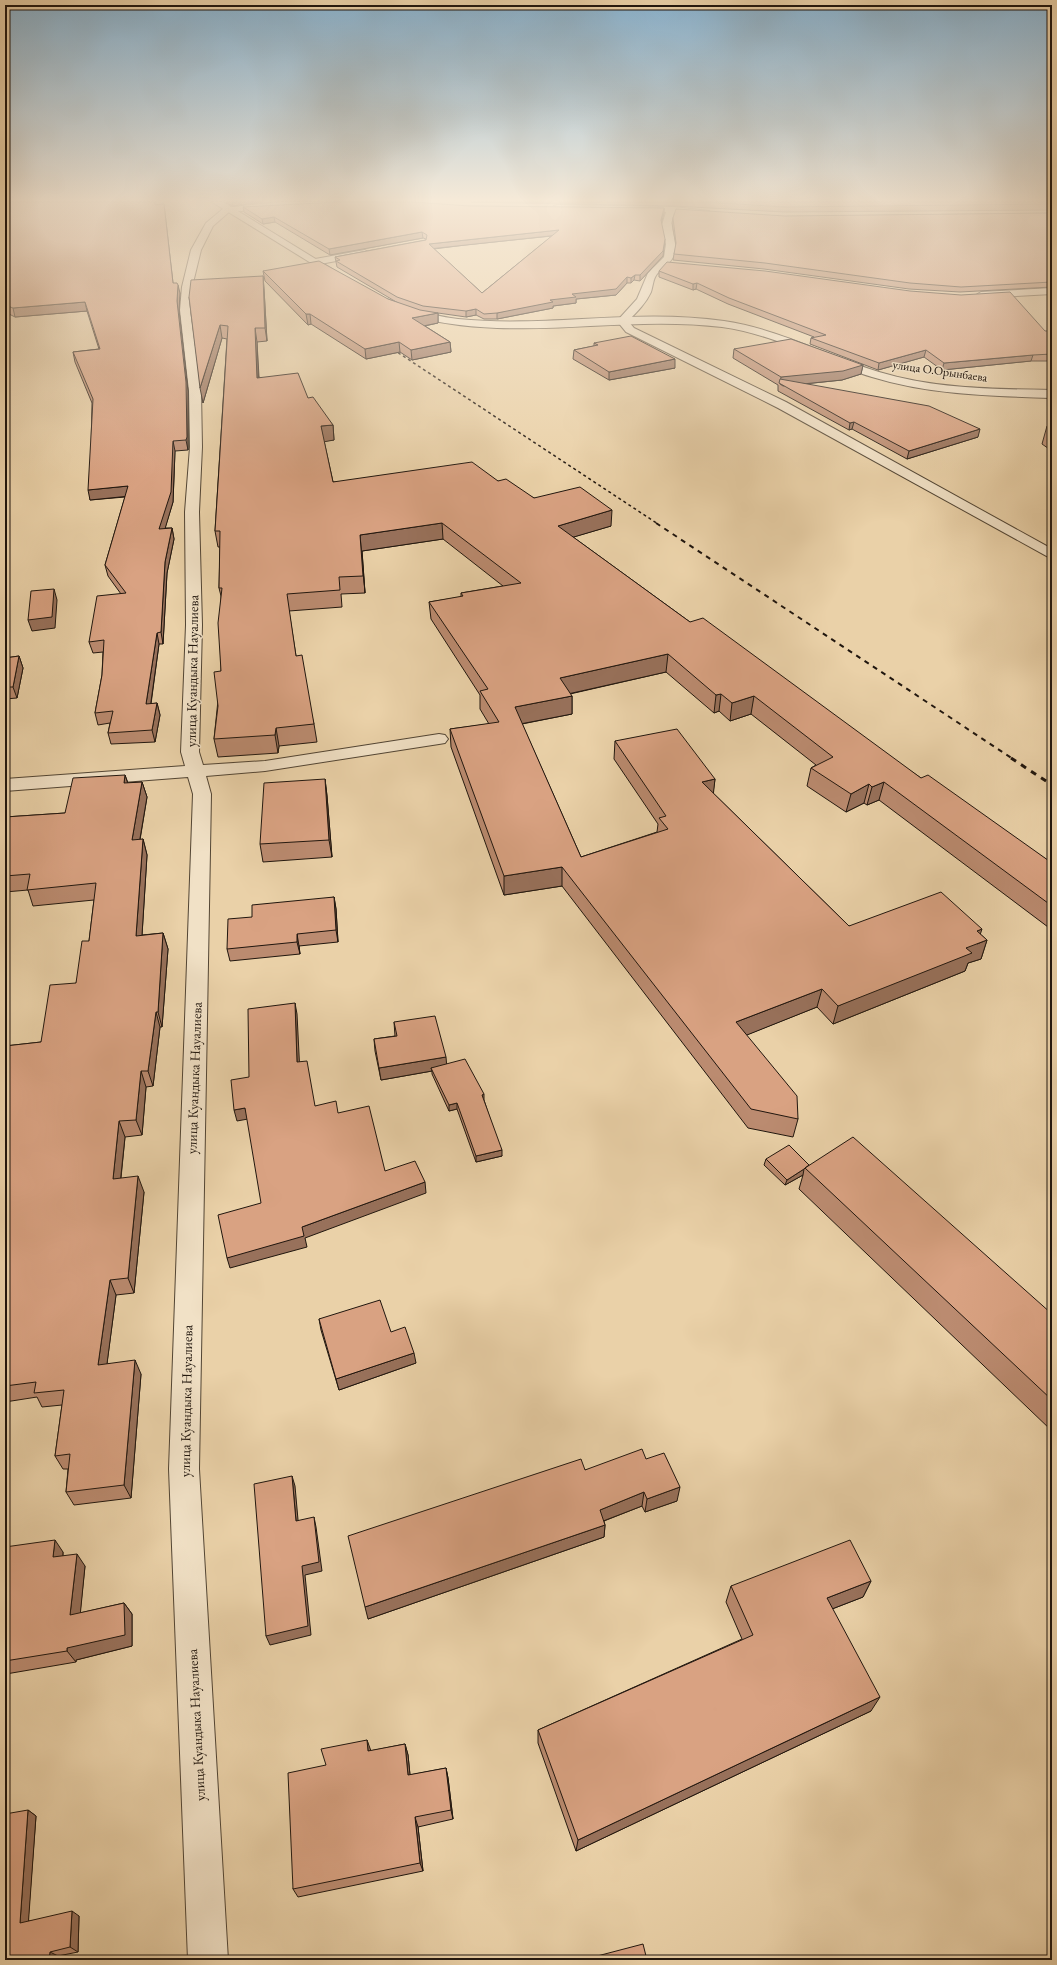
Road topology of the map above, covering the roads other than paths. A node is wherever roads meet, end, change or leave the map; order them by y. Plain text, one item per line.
1 (186, 294) edge
2 (645, 294) edge
3 (1007, 294) edge
4 (968, 296) edge
5 (400, 308) edge
6 (622, 321) junction
7 (1052, 394) edge
8 (1052, 555) edge
9 (439, 739) dead end
10 (196, 772) junction
11 (5, 785) edge
12 (208, 1960) edge

1 - 10 street, улица Куандыка Науалиева
2 - 6 street
3 - 4 street
5 - 6 street, улица О.Орынбаева
6 - 7 street, улица О.Орынбаева
6 - 8 street
9 - 10 street
10 - 11 street
10 - 12 street, улица Куандыка Науалиева

